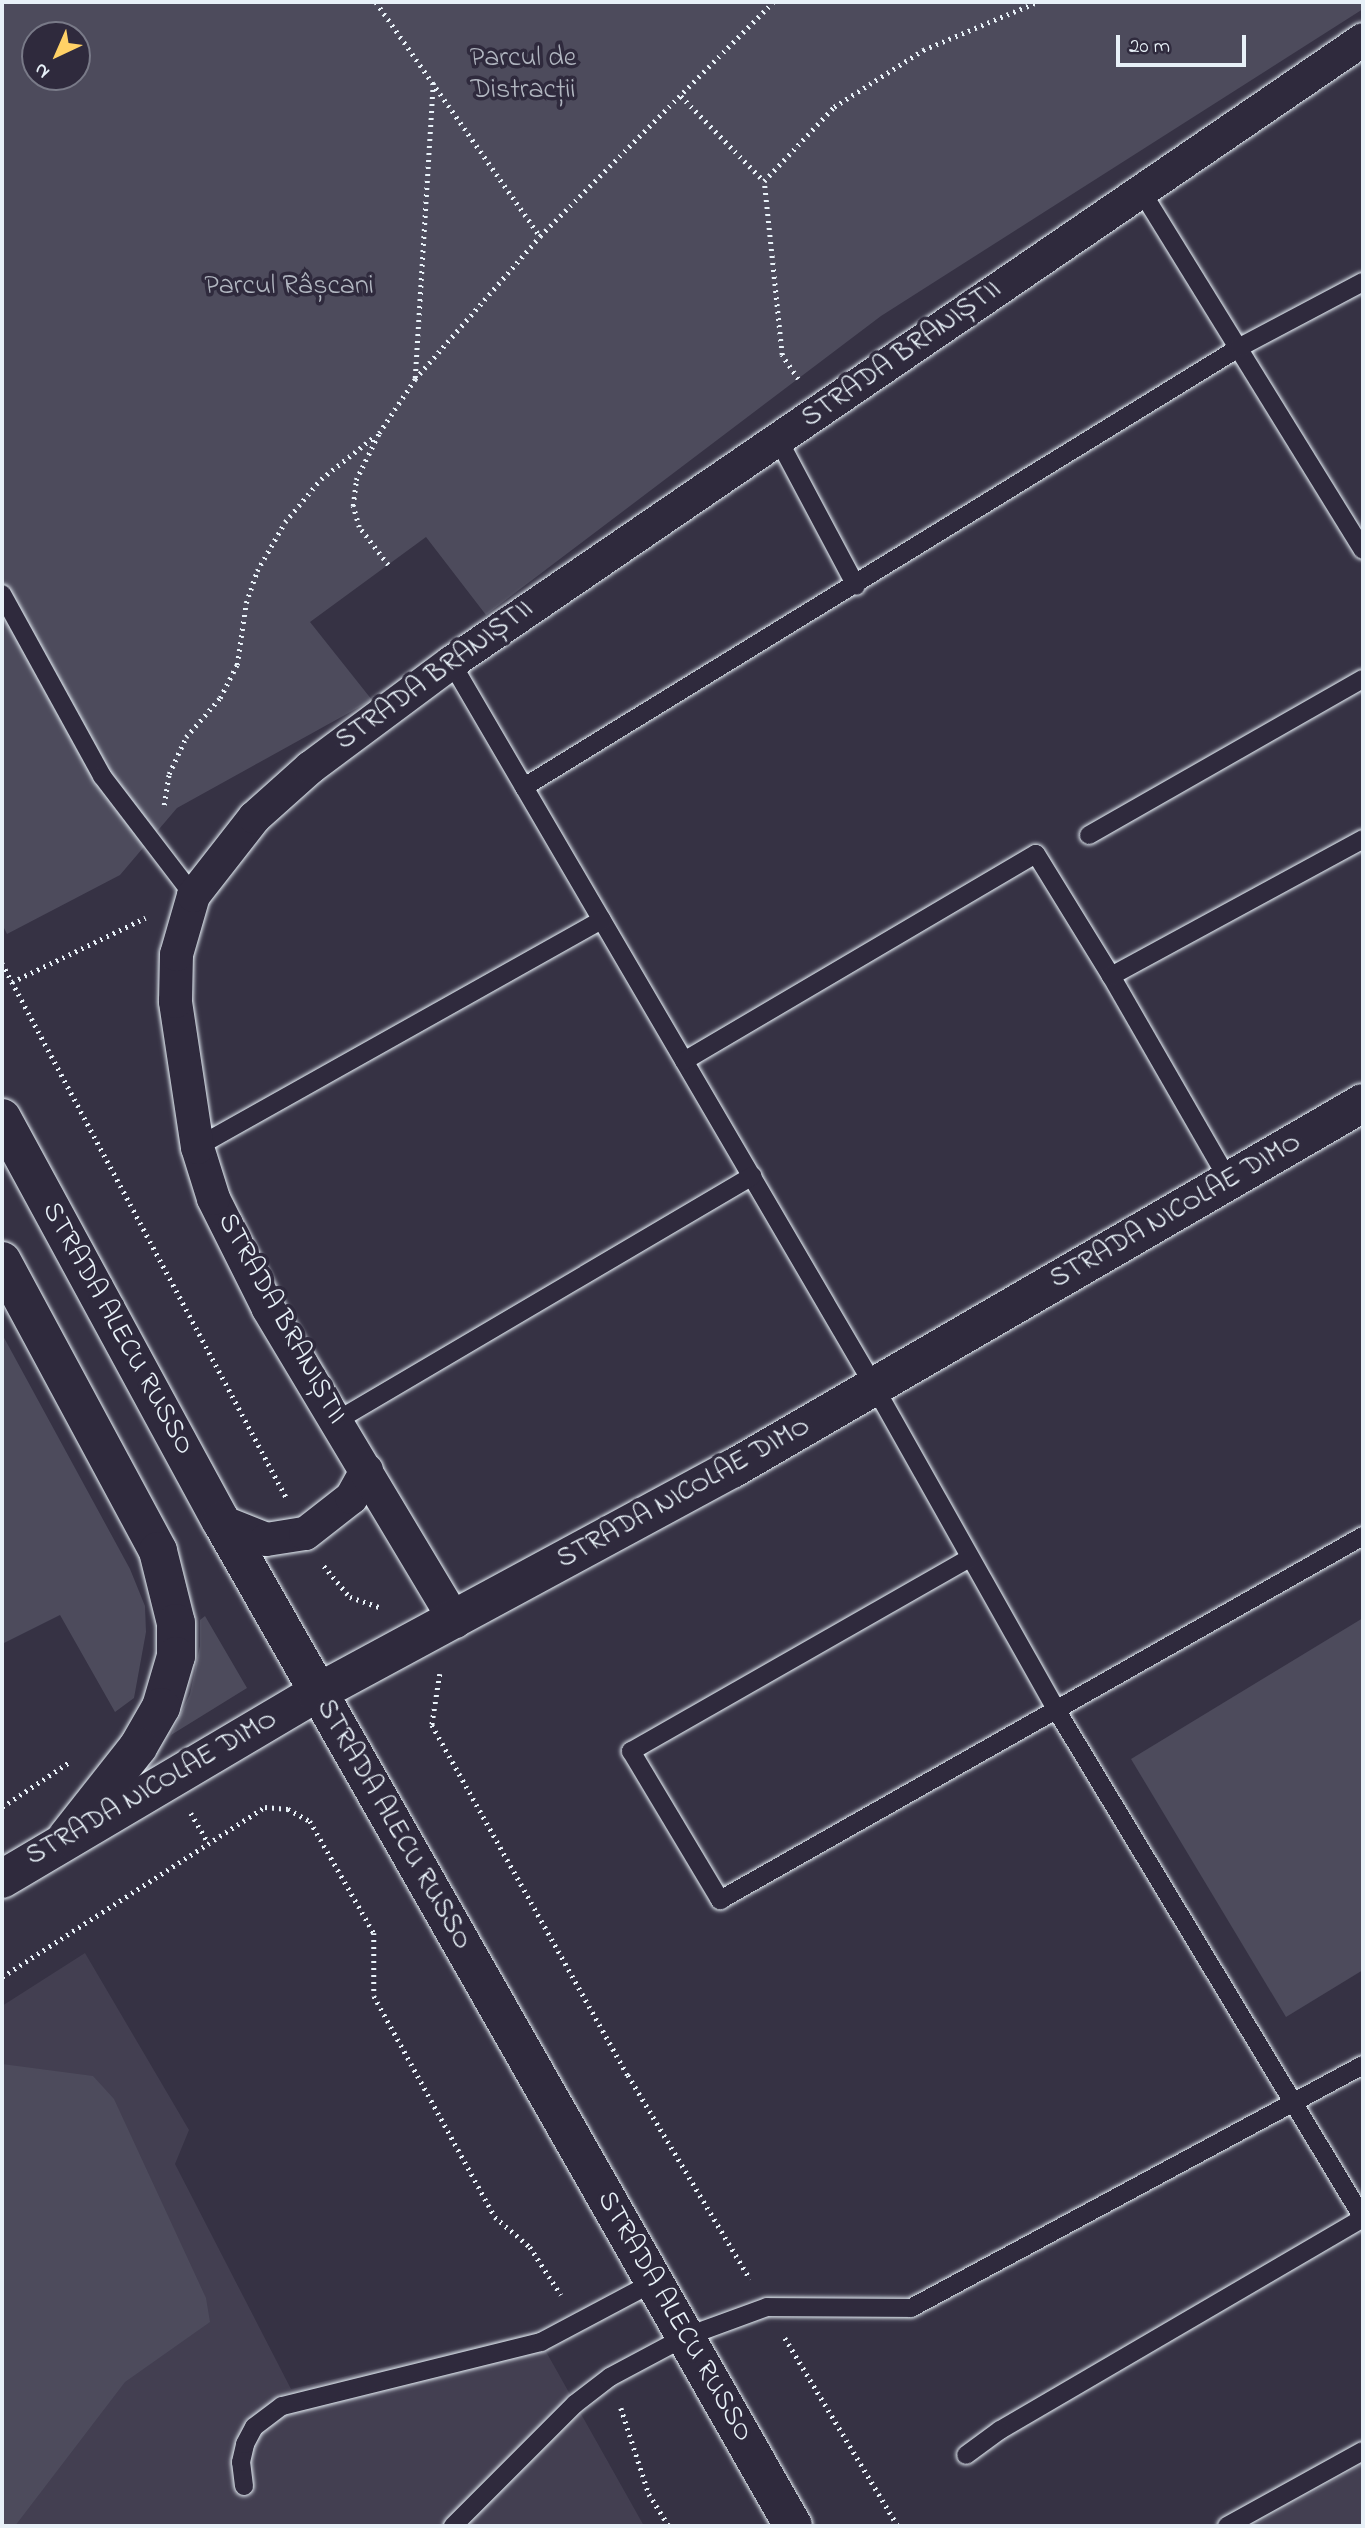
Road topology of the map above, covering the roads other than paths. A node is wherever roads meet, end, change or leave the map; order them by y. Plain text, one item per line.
1 (1363, 39) edge
2 (1140, 189) junction
3 (1363, 282) edge
4 (1240, 347) junction
5 (779, 441) junction
6 (1363, 550) edge
7 (856, 586) junction
8 (2, 594) edge
9 (451, 662) junction
10 (1363, 679) edge
11 (524, 787) junction
12 (1089, 835) dead end
13 (1363, 839) edge
14 (193, 895) junction
15 (602, 920) junction
16 (1111, 976) junction
17 (684, 1061) junction
18 (1363, 1103) edge
19 (2, 1118) edge
20 (197, 1147) junction
21 (752, 1176) junction
22 (1229, 1181) junction
23 (2, 1261) edge
24 (874, 1386) junction
25 (338, 1420) junction
26 (366, 1470) junction
27 (221, 1521) junction
28 (1363, 1536) edge
29 (968, 1559) junction
30 (442, 1628) junction
31 (317, 1693) junction
32 (1056, 1711) junction
33 (67, 1837) junction
34 (2, 1879) edge
35 (1363, 2065) edge
36 (1297, 2104) junction
37 (654, 2282) junction
38 (685, 2337) junction
39 (1363, 2451) edge
40 (966, 2455) dead end
41 (244, 2486) dead end
42 (453, 2526) edge
43 (793, 2526) edge
44 (1227, 2526) edge

1 - 2 street, STRADA BRANIȘTII
2 - 4 lane
2 - 5 street, STRADA BRANIȘTII
3 - 4 lane
4 - 6 lane
4 - 7 lane
5 - 7 lane
5 - 9 street, STRADA BRANIȘTII
7 - 11 lane
8 - 14 lane
9 - 11 lane
9 - 14 street, STRADA BRANIȘTII
10 - 12 lane
11 - 15 lane
13 - 16 lane
14 - 20 street, STRADA BRANIȘTII
15 - 17 lane
15 - 20 lane
16 - 17 lane
16 - 22 lane
17 - 21 lane
18 - 22 main road, STRADA NICOLAE DIMO
19 - 27 main road, STRADA ALECU RUSSO
20 - 25 street, STRADA BRANIȘTII
21 - 24 lane
21 - 25 lane
22 - 24 main road, STRADA NICOLAE DIMO
23 - 33 main road
24 - 29 lane
24 - 30 main road, STRADA NICOLAE DIMO
25 - 26 street, STRADA BRANIȘTII
26 - 27 street
26 - 30 street, STRADA BRANIȘTII
27 - 31 main road, STRADA ALECU RUSSO
28 - 32 lane
29 - 32 lane
29 - 32 lane
30 - 31 main road, STRADA NICOLAE DIMO
31 - 33 main road, STRADA NICOLAE DIMO
31 - 37 main road, STRADA ALECU RUSSO
32 - 36 lane
33 - 34 main road, STRADA NICOLAE DIMO
35 - 36 lane
36 - 38 lane
36 - 40 lane
37 - 38 main road, STRADA ALECU RUSSO
37 - 41 lane
38 - 42 lane
38 - 43 main road, STRADA ALECU RUSSO
39 - 44 lane

